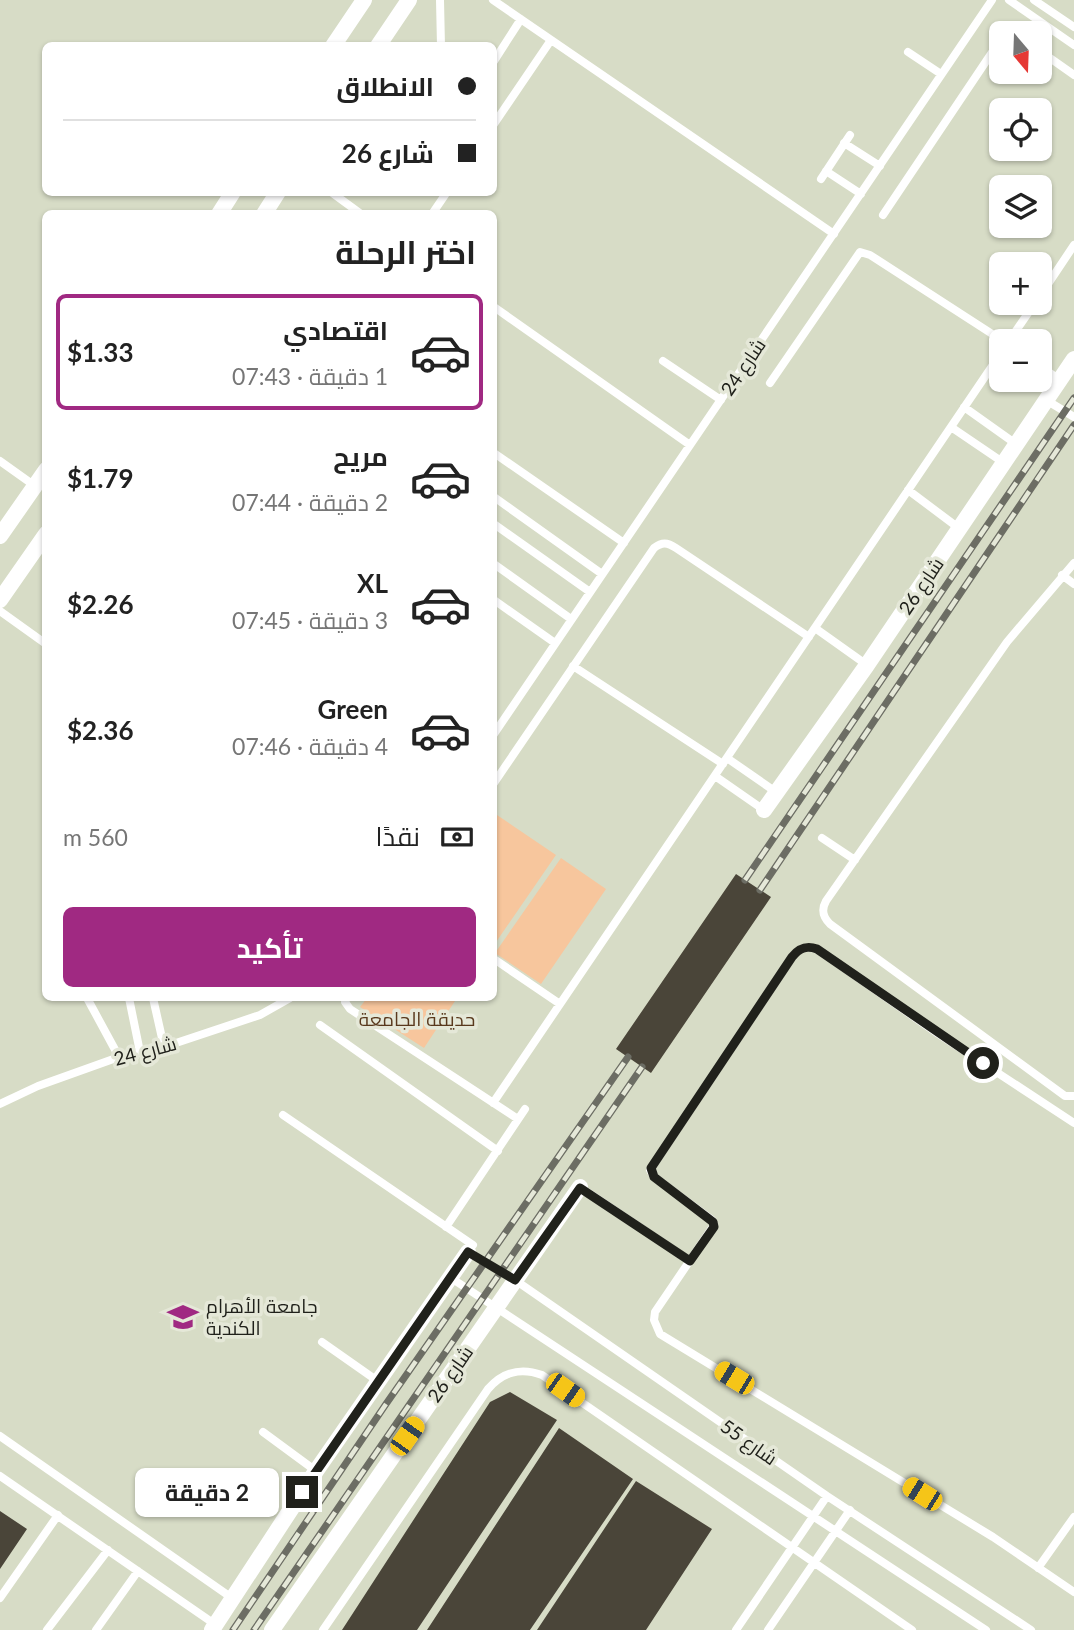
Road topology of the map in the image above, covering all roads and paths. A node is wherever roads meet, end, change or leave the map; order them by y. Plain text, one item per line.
1 (364, 0) edge
2 (409, 0) edge
3 (440, 0) edge
4 (493, 0) edge
5 (992, 0) edge
6 (1009, 0) edge
7 (1034, 0) edge
8 (521, 19) junction
9 (1074, 27) edge
10 (551, 40) junction
11 (336, 42) edge
12 (381, 42) edge
13 (440, 42) edge
14 (1074, 45) edge
15 (908, 52) dead end
16 (497, 56) edge
17 (989, 57) edge
18 (1052, 59) edge
19 (942, 75) junction
20 (1074, 75) edge
21 (497, 120) edge
22 (850, 135) dead end
23 (844, 144) junction
24 (880, 166) junction
25 (860, 194) junction
26 (336, 196) edge
27 (356, 210) edge
28 (883, 215) dead end
29 (834, 234) junction
30 (1074, 245) edge
31 (1052, 278) edge
32 (497, 309) edge
33 (989, 332) edge
34 (1074, 359) edge
35 (663, 362) dead end
36 (989, 371) edge
37 (1066, 378) edge
38 (769, 383) dead end
39 (721, 400) junction
40 (1046, 400) junction
41 (964, 407) junction
42 (1074, 417) edge
43 (951, 427) junction
44 (1016, 444) junction
45 (690, 446) junction
46 (497, 455) edge
47 (0, 461) edge
48 (1004, 463) junction
49 (42, 476) edge
50 (35, 486) junction
51 (908, 490) junction
52 (497, 499) edge
53 (497, 526) edge
54 (960, 529) junction
55 (0, 536) edge
56 (42, 540) edge
57 (624, 543) junction
58 (1074, 563) edge
59 (497, 566) edge
60 (602, 574) junction
61 (1062, 575) junction
62 (1074, 584) edge
63 (590, 592) junction
64 (0, 600) edge
65 (497, 602) edge
66 (0, 611) edge
67 (571, 620) junction
68 (815, 628) junction
69 (809, 637) junction
70 (42, 641) edge
71 (555, 643) junction
72 (867, 665) junction
73 (573, 666) junction
74 (497, 730) edge
75 (725, 761) junction
76 (715, 776) junction
77 (497, 779) edge
78 (776, 792) junction
79 (764, 810) joint
80 (822, 838) dead end
81 (855, 860) junction
82 (497, 961) edge
83 (89, 1001) edge
84 (130, 1001) edge
85 (154, 1001) edge
86 (285, 1001) edge
87 (347, 1001) edge
88 (560, 1004) junction
89 (320, 1025) dead end
90 (164, 1047) junction
91 (140, 1052) junction
92 (119, 1056) junction
93 (1074, 1096) edge
94 (493, 1103) junction
95 (0, 1104) edge
96 (525, 1109) dead end
97 (283, 1115) dead end
98 (518, 1119) junction
99 (1074, 1123) edge
100 (498, 1150) junction
101 (580, 1188) joint
102 (446, 1227) junction
103 (471, 1248) junction
104 (690, 1261) junction
105 (451, 1278) junction
106 (515, 1280) junction
107 (498, 1306) junction
108 (322, 1342) dead end
109 (379, 1382) junction
110 (263, 1432) dead end
111 (0, 1436) edge
112 (316, 1471) junction
113 (0, 1476) edge
114 (827, 1496) junction
115 (850, 1510) junction
116 (58, 1515) junction
117 (814, 1516) junction
118 (1074, 1517) edge
119 (837, 1530) junction
120 (792, 1547) junction
121 (108, 1550) junction
122 (815, 1563) junction
123 (1038, 1568) junction
124 (138, 1571) junction
125 (1074, 1592) edge
126 (0, 1598) edge
127 (232, 1598) junction
128 (214, 1627) edge
129 (47, 1630) edge
130 (96, 1630) edge
131 (272, 1630) edge
132 (323, 1630) edge
133 (736, 1630) edge
134 (768, 1630) edge
135 (912, 1630) edge
136 (986, 1630) edge
137 (1031, 1630) edge

1 - 11 street
2 - 12 street
3 - 13 lane
4 - 8 lane
5 - 19 lane, شارع 24
6 - 14 lane
7 - 9 lane
8 - 10 lane
8 - 16 lane
10 - 21 lane
10 - 29 lane
15 - 19 lane
17 - 28 lane
18 - 20 lane
19 - 24 lane, شارع 24
22 - 23 lane
23 - 24 lane
23 - 25 lane
24 - 25 lane, شارع 24
25 - 29 lane, شارع 24
26 - 27 lane
29 - 39 lane, شارع 24
30 - 31 lane
32 - 45 lane
33 - 38 lane
34 - 37 street, شارع 26
35 - 39 lane
36 - 41 lane
37 - 40 street, شارع 26
39 - 45 lane, شارع 24
40 - 42 lane
40 - 44 street, شارع 26
41 - 43 lane
41 - 44 lane
43 - 48 lane
43 - 51 lane
44 - 48 street, شارع 26
45 - 57 lane, شارع 24
46 - 57 lane
47 - 50 lane
48 - 54 street, شارع 26
49 - 50 street
50 - 55 street
51 - 54 lane
51 - 68 lane
52 - 60 lane
53 - 63 lane
54 - 72 street, شارع 26
56 - 64 street
57 - 60 lane, شارع 24
58 - 61 lane
59 - 67 lane
60 - 63 lane, شارع 24
61 - 62 lane
61 - 81 lane
63 - 67 lane, شارع 24
65 - 71 lane
66 - 70 lane
67 - 71 lane, شارع 24
68 - 69 lane
68 - 72 lane
69 - 73 lane
69 - 75 lane
71 - 74 lane, شارع 24
72 - 78 street, شارع 26
73 - 75 lane
73 - 77 lane
75 - 76 lane
75 - 78 lane
76 - 79 lane
76 - 88 lane
78 - 79 street, شارع 26
80 - 81 lane
81 - 93 lane
82 - 88 lane
83 - 92 lane
84 - 91 lane
85 - 90 lane
86 - 90 lane, شارع 24
87 - 94 lane
88 - 94 lane
89 - 100 lane
90 - 91 lane, شارع 24
91 - 92 lane, شارع 24
92 - 95 lane, شارع 24
94 - 98 lane
96 - 98 lane
97 - 102 lane, شارع 55
98 - 100 lane
99 - 104 lane
100 - 102 lane
101 - 104 lane
101 - 106 street, شارع 26
102 - 103 lane, شارع 55
103 - 105 street
103 - 106 lane, شارع 55
104 - 123 lane
105 - 107 lane, شارع 55
105 - 109 street
106 - 107 street, شارع 26
106 - 114 lane, شارع 55
107 - 117 lane, شارع 55
107 - 131 street, شارع 26
108 - 109 lane
109 - 112 street
110 - 112 lane
111 - 127 lane
112 - 127 street
113 - 116 lane
114 - 115 lane, شارع 55
114 - 117 lane
115 - 119 lane
115 - 137 lane, شارع 55
116 - 121 lane
116 - 126 lane
117 - 119 lane, شارع 55
117 - 120 lane
118 - 123 lane
119 - 122 lane
119 - 136 lane, شارع 55
120 - 122 lane
120 - 132 lane
120 - 133 lane
121 - 124 lane
121 - 129 lane
122 - 134 lane
122 - 135 lane
123 - 125 lane
124 - 128 lane
124 - 130 lane
127 - 128 street

